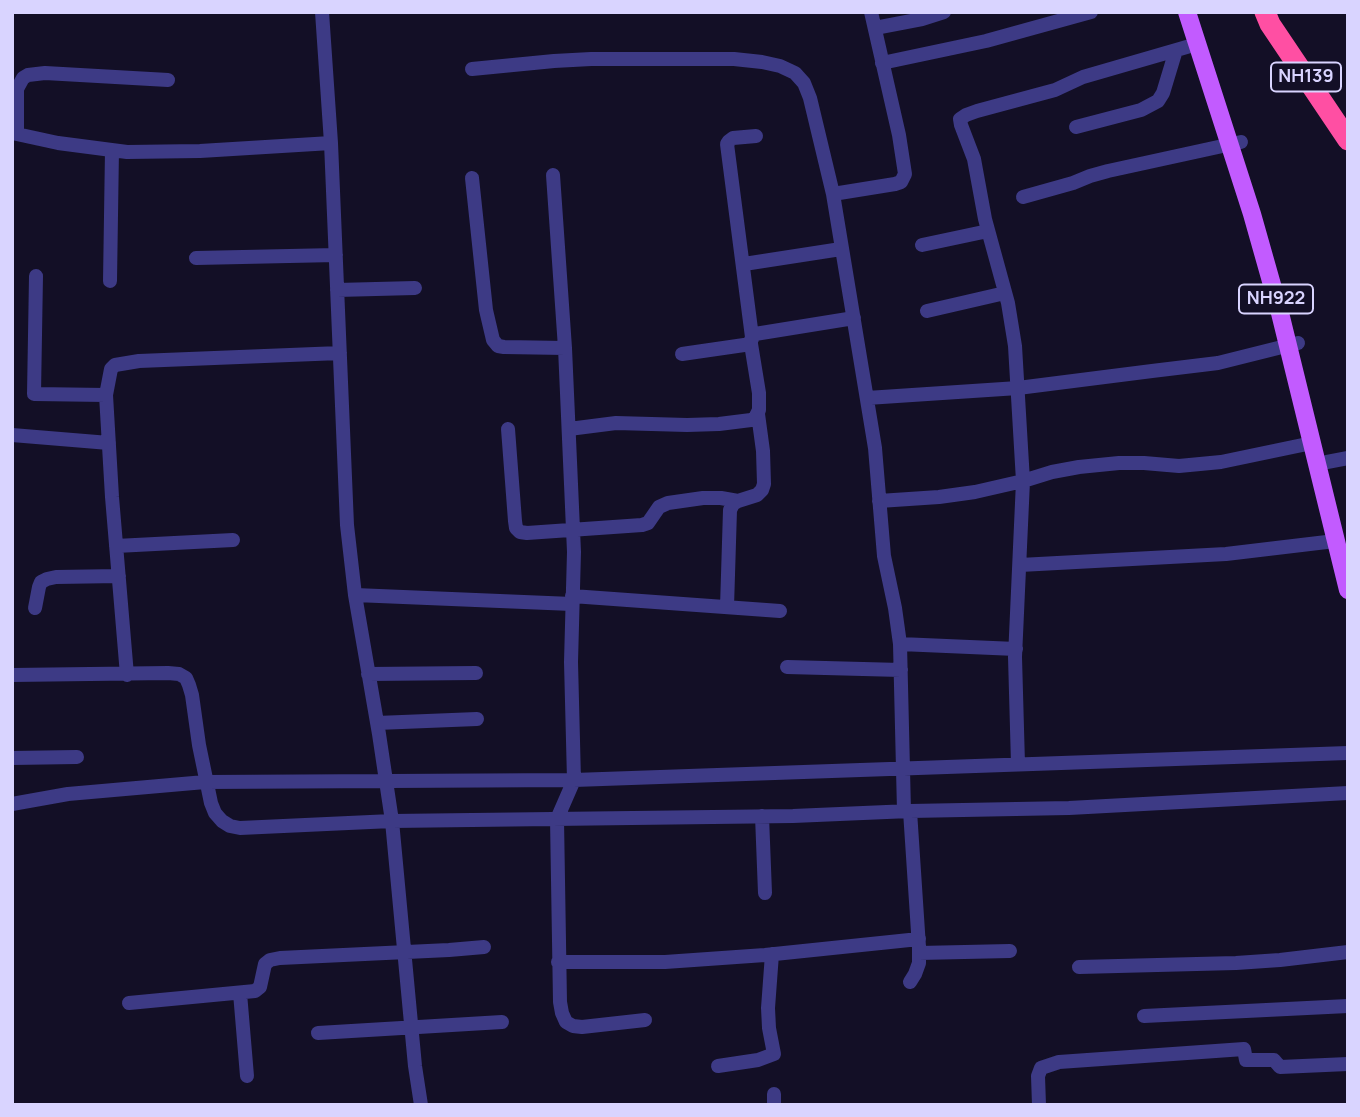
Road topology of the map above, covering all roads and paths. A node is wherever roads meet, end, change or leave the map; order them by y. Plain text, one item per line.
1 (322, 12) edge
2 (872, 12) edge
3 (944, 12) edge
4 (1091, 12) edge
5 (1187, 12) edge
6 (1197, 12) edge
7 (1265, 12) edge
8 (1279, 12) edge
9 (875, 28) junction
10 (1197, 44) junction
11 (1176, 50) junction
12 (882, 63) junction
13 (472, 69) dead end
14 (168, 80) dead end
15 (1348, 118) edge
16 (1076, 127) dead end
17 (15, 133) edge
18 (756, 136) dead end
19 (1348, 140) edge
20 (331, 143) junction
21 (1236, 143) junction
22 (112, 150) junction
23 (552, 175) dead end
24 (472, 178) dead end
25 (833, 194) junction
26 (1023, 197) dead end
27 (988, 231) junction
28 (922, 245) dead end
29 (841, 249) junction
30 (336, 255) junction
31 (196, 258) dead end
32 (744, 264) junction
33 (36, 276) dead end
34 (110, 281) dead end
35 (415, 288) dead end
36 (337, 290) junction
37 (1006, 293) junction
38 (927, 311) dead end
39 (854, 318) junction
40 (752, 340) junction
41 (1293, 344) junction
42 (565, 348) junction
43 (340, 353) junction
44 (681, 354) dead end
45 (1018, 387) junction
46 (106, 395) junction
47 (867, 398) junction
48 (758, 414) junction
49 (508, 429) dead end
50 (569, 429) junction
51 (12, 435) edge
52 (109, 443) junction
53 (1312, 443) junction
54 (1348, 458) edge
55 (1327, 462) junction
56 (1023, 481) junction
57 (738, 501) junction
58 (879, 501) junction
59 (573, 530) junction
60 (233, 540) dead end
61 (1341, 544) edge
62 (116, 546) junction
63 (1020, 565) junction
64 (119, 576) junction
65 (1348, 590) edge
66 (355, 595) junction
67 (572, 600) junction
68 (727, 607) junction
69 (35, 608) dead end
70 (780, 611) dead end
71 (900, 644) junction
72 (1016, 649) junction
73 (787, 667) dead end
74 (901, 670) junction
75 (476, 673) dead end
76 (368, 674) junction
77 (127, 675) junction
78 (12, 676) edge
79 (477, 719) dead end
80 (377, 723) junction
81 (1348, 753) edge
82 (77, 757) dead end
83 (12, 758) edge
84 (1018, 764) junction
85 (903, 768) junction
86 (574, 780) junction
87 (386, 781) junction
88 (205, 782) junction
89 (1348, 793) edge
90 (12, 804) edge
91 (907, 811) junction
92 (762, 816) junction
93 (557, 819) junction
94 (392, 821) junction
95 (765, 893) dead end
96 (919, 946) junction
97 (484, 947) dead end
98 (1010, 951) dead end
99 (404, 952) junction
100 (1348, 952) edge
101 (772, 954) junction
102 (558, 962) junction
103 (1079, 967) dead end
104 (910, 982) dead end
105 (240, 993) junction
106 (129, 1003) dead end
107 (1348, 1006) edge
108 (1144, 1016) dead end
109 (645, 1020) dead end
110 (502, 1022) dead end
111 (411, 1028) junction
112 (318, 1033) dead end
113 (1348, 1064) edge
114 (718, 1066) dead end
115 (247, 1076) dead end
116 (421, 1105) edge
117 (1039, 1105) edge

1 - 20 street
2 - 9 street
3 - 9 street
4 - 12 street
5 - 10 main road
6 - 21 main road
7 - 19 highway, NH139
8 - 15 highway, NH139
9 - 12 street
10 - 11 street
10 - 21 main road
11 - 16 street
11 - 27 street
12 - 25 street
13 - 25 street
14 - 17 street
17 - 22 street
18 - 32 street
20 - 22 street
20 - 30 street
21 - 26 street
21 - 41 main road
22 - 34 street
23 - 42 street
24 - 42 street
25 - 29 street
27 - 28 street
27 - 37 street
29 - 32 street
29 - 39 street
30 - 31 street
30 - 36 street
32 - 40 street
33 - 46 street
35 - 36 street
36 - 43 street
37 - 38 street
37 - 45 street
39 - 40 street
39 - 47 street
40 - 44 street
40 - 48 street
41 - 45 street
41 - 53 main road
41 - 55 main road
42 - 50 street
43 - 46 street
43 - 66 street
45 - 47 street
45 - 56 street
46 - 52 street
47 - 58 street
48 - 50 street
48 - 57 street
49 - 59 street
50 - 59 street
51 - 52 street
52 - 62 street
53 - 56 street
53 - 61 main road
54 - 55 street
55 - 61 main road
56 - 58 street
56 - 63 street
57 - 59 street
57 - 68 street
58 - 71 street
59 - 67 street
60 - 62 street
61 - 63 street
61 - 65 main road
62 - 64 street
63 - 72 street
64 - 69 street
64 - 77 street
66 - 67 street
66 - 76 street
67 - 68 street
67 - 86 street
68 - 70 street
71 - 72 street
71 - 74 street
72 - 84 street
73 - 74 street
74 - 85 street
75 - 76 street
76 - 80 street
77 - 78 street
77 - 88 street
79 - 80 street
80 - 87 street
81 - 84 street
82 - 83 street
84 - 85 street
85 - 86 street
85 - 91 street
86 - 87 street
86 - 93 street
87 - 88 street
87 - 94 street
88 - 90 street
88 - 94 street
89 - 91 street
91 - 92 street
91 - 96 street
92 - 93 street
92 - 95 street
93 - 94 street
93 - 102 street
94 - 99 street
96 - 98 street
96 - 101 street
96 - 104 street
97 - 99 street
99 - 105 street
99 - 111 street
100 - 103 street
101 - 102 street
101 - 114 street
102 - 109 street
105 - 106 street
105 - 115 street
107 - 108 street
110 - 111 street
111 - 112 street
111 - 116 street
113 - 117 street

